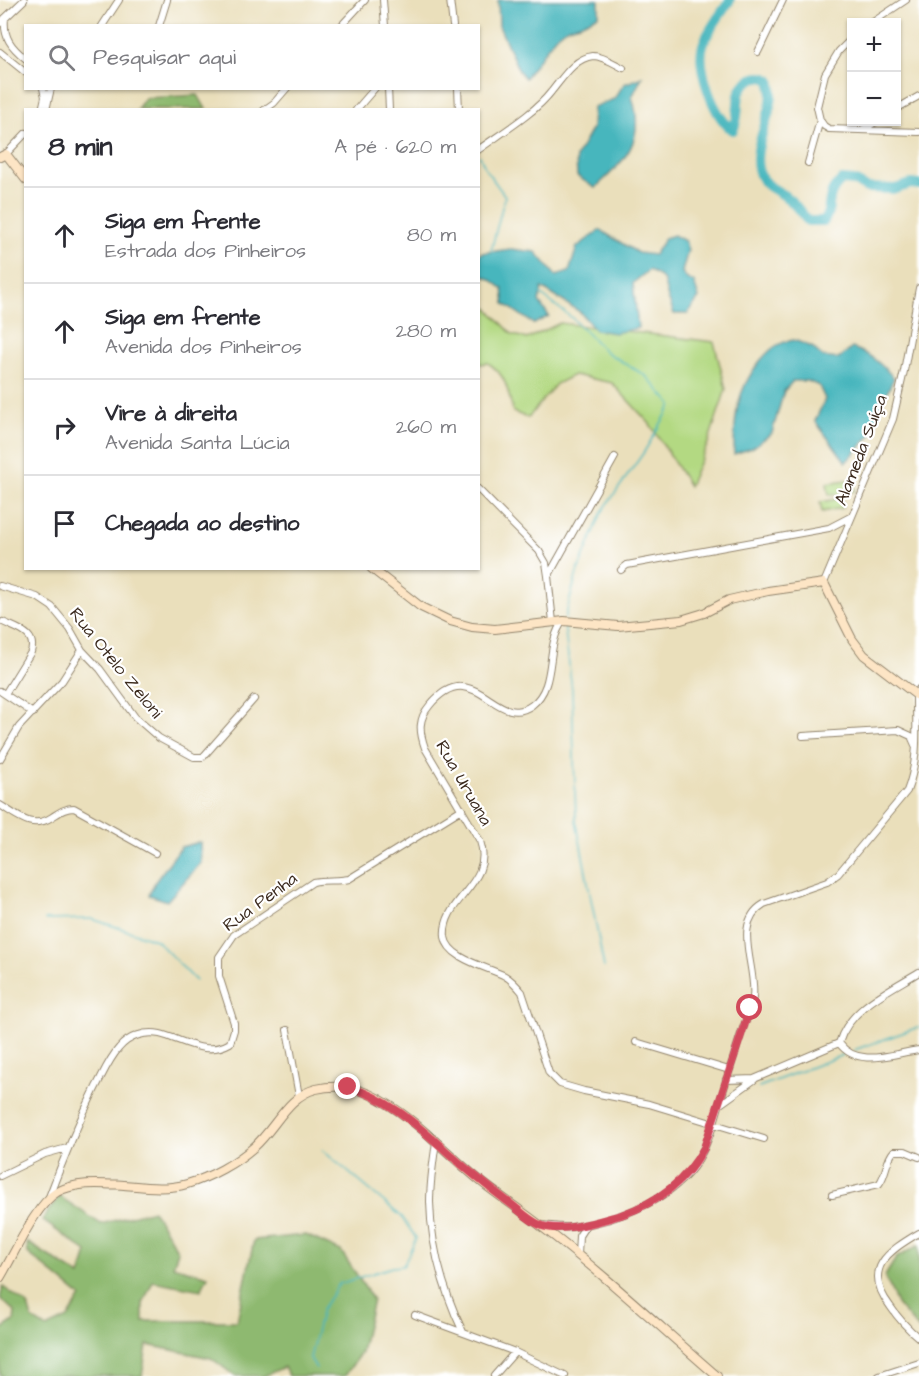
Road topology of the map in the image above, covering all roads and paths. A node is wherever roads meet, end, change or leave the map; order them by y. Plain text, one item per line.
1 (24, 0) edge
2 (119, 0) edge
3 (167, 0) edge
4 (365, 0) edge
5 (383, 0) edge
6 (450, 0) edge
7 (783, 0) edge
8 (906, 0) edge
9 (17, 3) edge
10 (879, 18) edge
11 (3, 20) edge
12 (103, 24) edge
13 (160, 24) edge
14 (343, 24) edge
15 (385, 24) edge
16 (453, 24) edge
17 (0, 38) edge
18 (847, 43) edge
19 (10, 45) junction
20 (17, 52) junction
21 (758, 52) dead end
22 (3, 56) edge
23 (24, 57) edge
24 (623, 68) dead end
25 (24, 72) edge
26 (43, 90) edge
27 (50, 90) edge
28 (285, 90) edge
29 (373, 90) edge
30 (388, 90) edge
31 (458, 90) edge
32 (919, 96) edge
33 (901, 107) edge
34 (44, 108) edge
35 (45, 108) edge
36 (267, 108) edge
37 (358, 108) edge
38 (389, 108) edge
39 (459, 108) edge
40 (820, 120) junction
41 (868, 126) edge
42 (861, 130) junction
43 (919, 132) edge
44 (24, 135) edge
45 (480, 149) edge
46 (3, 155) edge
47 (808, 163) dead end
48 (24, 178) edge
49 (919, 288) edge
50 (615, 457) dead end
51 (480, 491) edge
52 (853, 515) junction
53 (374, 570) edge
54 (621, 570) dead end
55 (548, 576) junction
56 (824, 583) junction
57 (0, 586) edge
58 (566, 621) junction
59 (3, 622) dead end
60 (553, 622) junction
61 (82, 650) junction
62 (2, 693) edge
63 (918, 694) edge
64 (254, 699) dead end
65 (33, 713) junction
66 (804, 736) dead end
67 (916, 748) junction
68 (0, 759) edge
69 (0, 805) edge
70 (462, 809) junction
71 (155, 853) dead end
72 (919, 972) edge
73 (287, 1030) dead end
74 (636, 1042) dead end
75 (839, 1043) junction
76 (919, 1050) edge
77 (729, 1070) junction
78 (754, 1079) junction
79 (726, 1080) junction
80 (299, 1095) junction
81 (719, 1105) junction
82 (713, 1122) junction
83 (764, 1139) dead end
84 (436, 1142) junction
85 (67, 1148) junction
86 (919, 1157) edge
87 (0, 1176) edge
88 (832, 1195) dead end
89 (49, 1198) junction
90 (541, 1225) junction
91 (587, 1225) junction
92 (919, 1233) edge
93 (578, 1255) junction
94 (0, 1278) edge
95 (415, 1315) dead end
96 (463, 1332) junction
97 (919, 1338) edge
98 (515, 1352) junction
99 (919, 1363) edge
100 (494, 1376) edge
101 (565, 1376) edge
102 (717, 1376) edge
103 (879, 1376) edge

1 - 9 street
2 - 12 street
3 - 13 street
4 - 14 street
5 - 15 street
6 - 16 street
7 - 21 street
8 - 10 street
9 - 11 street
11 - 19 street
17 - 19 street
18 - 40 street
19 - 20 street
20 - 22 street
20 - 23 street
22 - 25 street
24 - 45 street
26 - 34 street
27 - 35 street
28 - 36 street
29 - 37 street
30 - 38 street
31 - 39 street
32 - 33 street
40 - 42 street
40 - 47 street
41 - 42 street
42 - 43 street
44 - 46 street
46 - 48 street
49 - 52 street, Alameda Suíça
50 - 55 street
51 - 55 street
52 - 54 street
52 - 56 street, Alameda Suíça
53 - 60 street
55 - 60 street
56 - 58 street
56 - 63 street
57 - 61 street, Rua Otelo Zeloni
58 - 60 street
58 - 70 street, Rua Uruana
59 - 62 street
61 - 64 street, Rua Otelo Zeloni
61 - 65 street
62 - 65 street
63 - 67 street
65 - 68 street
66 - 67 street
67 - 77 street
69 - 71 street
70 - 82 street, Rua Uruana
70 - 85 street, Rua Penha
72 - 75 street
73 - 80 street
74 - 77 street
75 - 76 street
75 - 78 street
77 - 79 street
78 - 79 street
78 - 81 street
79 - 81 street
80 - 84 street
80 - 89 street
81 - 82 street
82 - 83 street
82 - 91 street
84 - 90 street
84 - 96 street
85 - 87 street
85 - 89 street, Rua Penha
86 - 88 street
89 - 94 street
90 - 91 street
90 - 93 street
91 - 93 street
92 - 97 street
93 - 102 street
95 - 96 street
96 - 98 street
98 - 100 street
98 - 101 street
99 - 103 street

